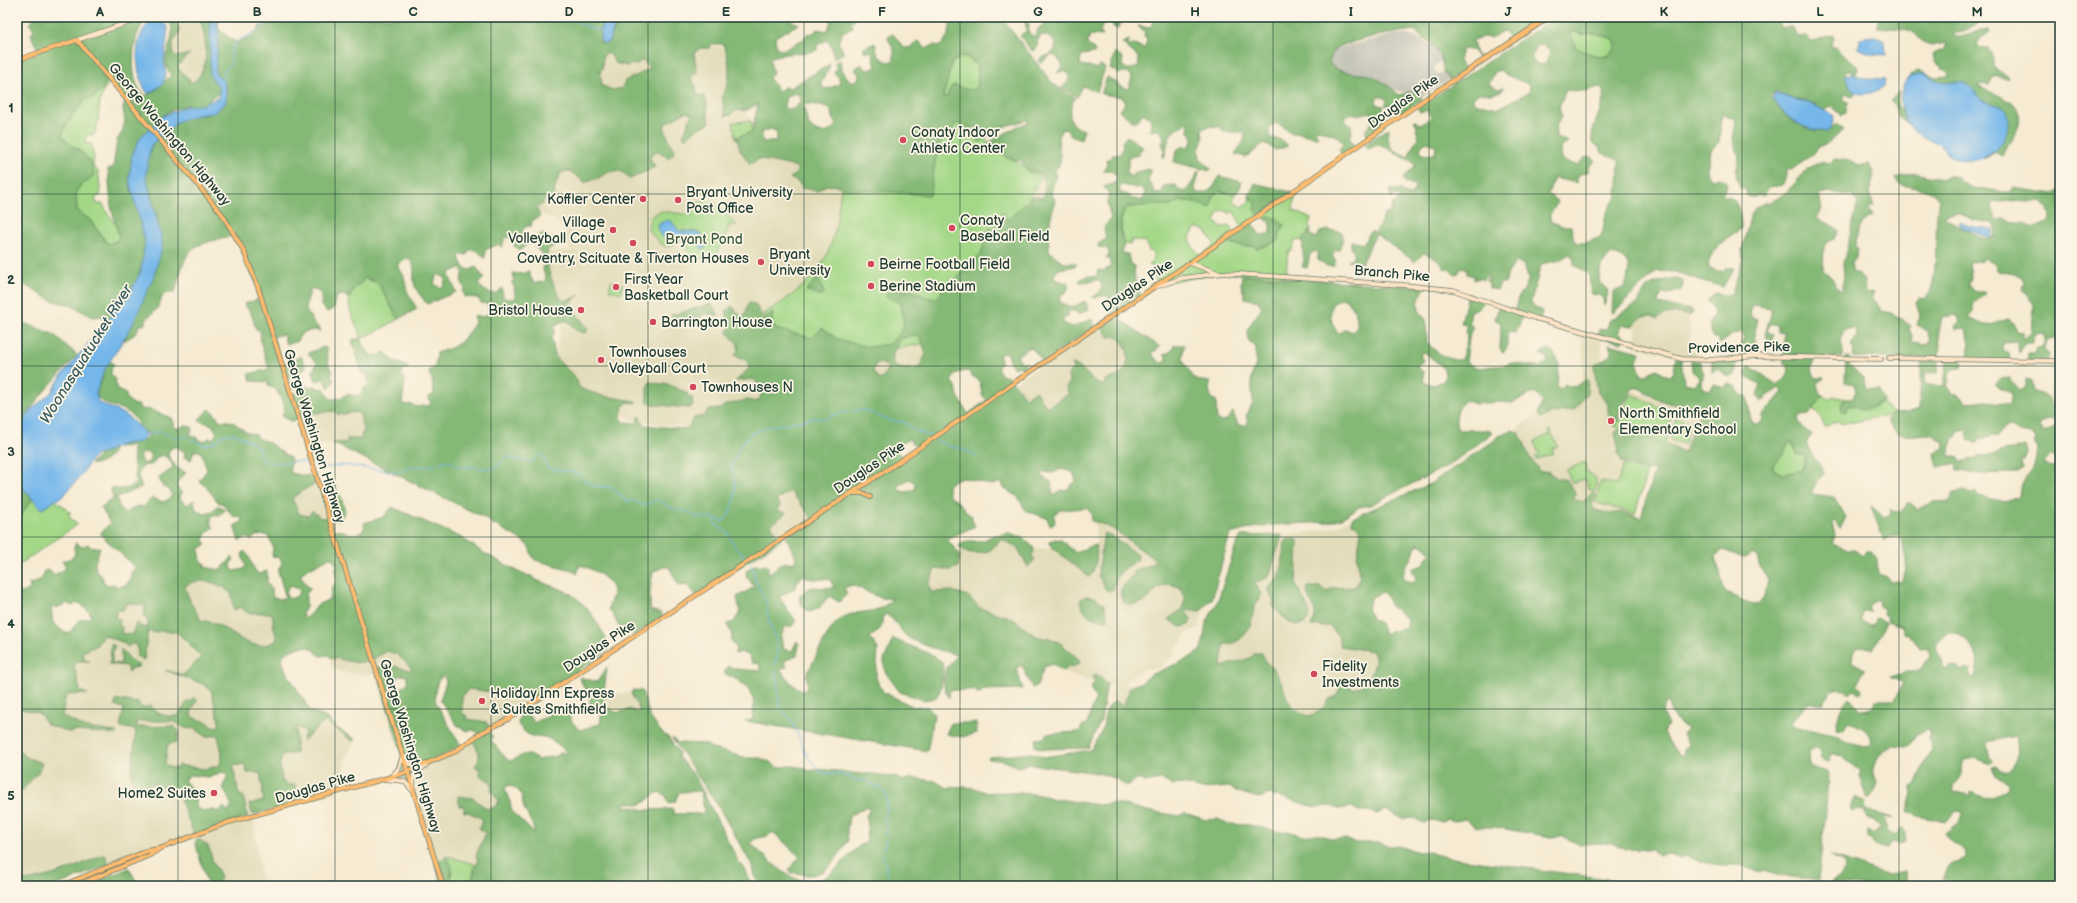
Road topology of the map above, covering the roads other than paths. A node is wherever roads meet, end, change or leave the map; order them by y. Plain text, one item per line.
1 (145, 17) edge
2 (1549, 17) edge
3 (77, 40) junction
4 (17, 60) edge
5 (1190, 263) junction
6 (1223, 273) junction
7 (1153, 288) junction
8 (1554, 324) joint
9 (1889, 358) dead end
10 (1881, 359) dead end
11 (2060, 361) edge
12 (850, 494) junction
13 (870, 497) dead end
14 (403, 755) junction
15 (426, 765) junction
16 (408, 772) junction
17 (392, 776) junction
18 (382, 780) junction
19 (414, 792) junction
20 (159, 849) junction
21 (95, 878) junction
22 (61, 886) edge
23 (74, 886) edge
24 (78, 886) edge
25 (443, 886) edge

1 - 3 main road
2 - 5 main road, Douglas Pike
3 - 4 main road
3 - 14 main road, George Washington Highway
5 - 6 main road, Branch Pike
5 - 7 main road, Douglas Pike
6 - 7 main road, Branch Pike
6 - 8 main road, Branch Pike
7 - 12 main road, Douglas Pike
8 - 10 main road, Providence Pike
9 - 11 main road
12 - 13 main road
12 - 15 main road, Douglas Pike
14 - 15 main road
14 - 16 main road, George Washington Highway
14 - 17 main road
15 - 16 main road, Douglas Pike
15 - 19 main road
16 - 17 main road, Douglas Pike
16 - 19 main road, George Washington Highway
17 - 18 main road, Douglas Pike
18 - 19 main road
18 - 20 main road, Douglas Pike
19 - 25 main road, George Washington Highway
20 - 21 main road, Douglas Pike
20 - 22 main road, Douglas Pike
21 - 23 main road, Douglas Pike
21 - 24 highway

